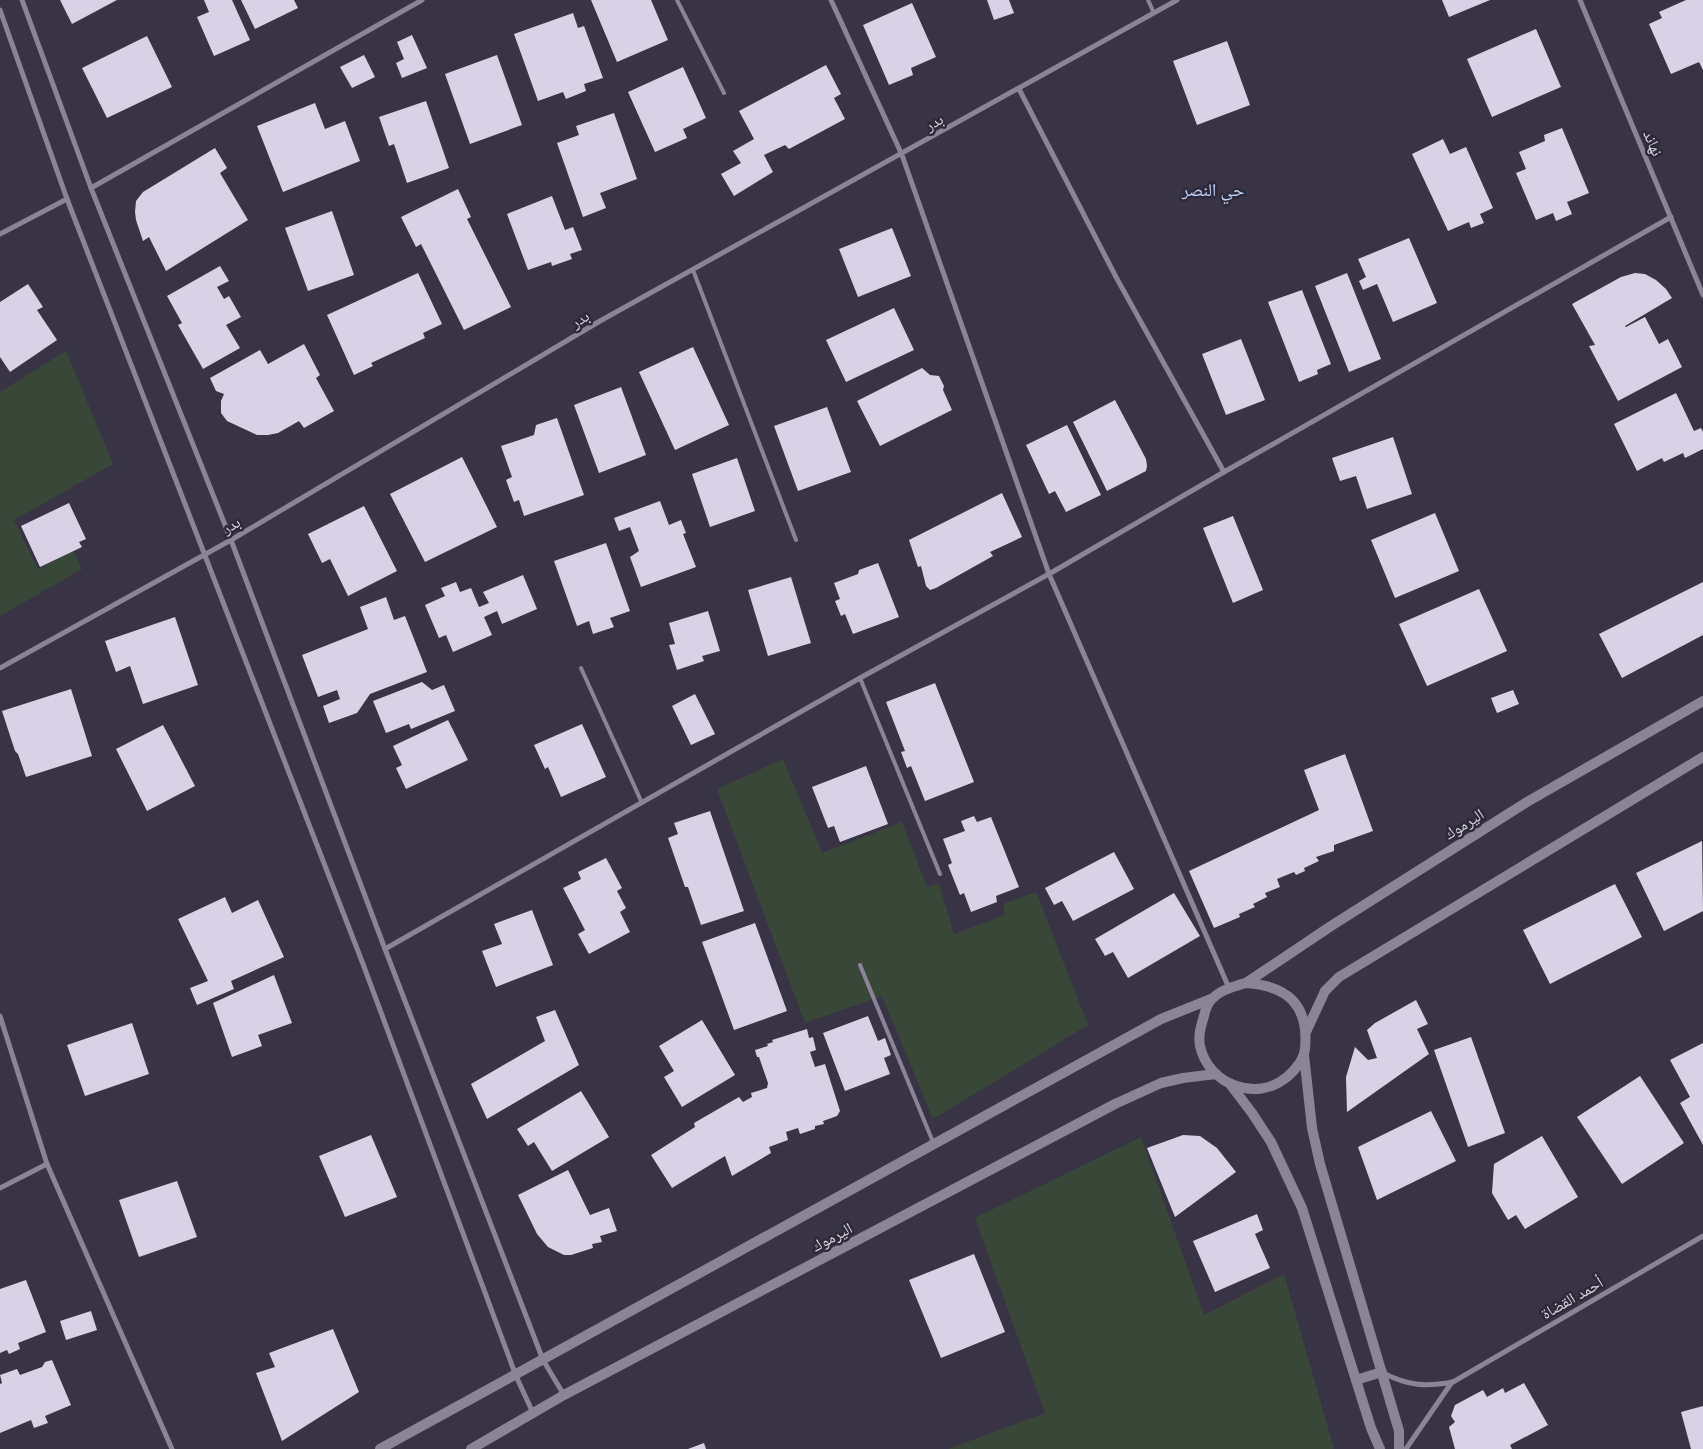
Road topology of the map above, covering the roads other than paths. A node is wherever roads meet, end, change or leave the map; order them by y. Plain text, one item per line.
1 (22, 0) edge
2 (422, 0) edge
3 (677, 0) edge
4 (831, 0) edge
5 (1148, 0) edge
6 (1177, 0) edge
7 (1580, 0) edge
8 (0, 10) edge
9 (1154, 13) junction
10 (1019, 89) junction
11 (724, 93) dead end
12 (902, 155) junction
13 (91, 188) junction
14 (67, 199) junction
15 (1671, 218) junction
16 (0, 234) edge
17 (692, 270) junction
18 (1703, 295) edge
19 (1224, 472) junction
20 (230, 540) junction
21 (796, 540) dead end
22 (204, 555) junction
23 (1049, 574) junction
24 (0, 668) edge
25 (581, 668) dead end
26 (860, 678) junction
27 (1703, 701) edge
28 (1703, 757) edge
29 (642, 803) junction
30 (940, 874) dead end
31 (384, 950) junction
32 (860, 965) dead end
33 (1246, 983) junction
34 (1229, 988) junction
35 (1211, 999) junction
36 (0, 1016) edge
37 (1306, 1032) junction
38 (1304, 1055) junction
39 (1216, 1074) junction
40 (1230, 1084) junction
41 (934, 1144) junction
42 (47, 1164) junction
43 (0, 1188) edge
44 (1703, 1236) edge
45 (543, 1360) junction
46 (1382, 1372) junction
47 (516, 1376) junction
48 (1356, 1380) junction
49 (1453, 1382) junction
50 (564, 1396) junction
51 (534, 1413) junction
52 (172, 1449) edge
53 (380, 1449) edge
54 (471, 1449) edge
55 (1380, 1449) edge
56 (1399, 1449) edge
57 (1406, 1449) edge

1 - 13 street
2 - 13 street
3 - 11 lane
4 - 12 street
5 - 9 lane
6 - 9 street, بدر
7 - 15 street, نهاند
8 - 14 street
9 - 10 street, بدر
10 - 12 street, بدر
10 - 19 street
12 - 17 street, بدر
12 - 23 street
13 - 20 street
14 - 16 street
14 - 22 street
15 - 18 street, نهاند
15 - 19 street
17 - 20 street, بدر
17 - 21 lane
19 - 23 street
20 - 22 street, بدر
20 - 31 street
22 - 24 street, بدر
22 - 47 street
23 - 26 street
23 - 34 street
25 - 29 lane
26 - 29 street
26 - 30 lane
27 - 33 street, اليرموك
28 - 37 street
29 - 31 street
31 - 45 street
32 - 41 lane
33 - 34 street
33 - 37 street
34 - 35 street
35 - 39 street
35 - 41 street
36 - 42 street
37 - 38 street
38 - 40 street
38 - 46 street
39 - 40 street
39 - 50 street, اليرموك
40 - 48 street
41 - 45 street
42 - 43 street
42 - 52 street
44 - 49 street, أحمد القضاة
45 - 47 street
45 - 50 street
46 - 48 street
46 - 49 street, أحمد القضاة
46 - 56 street
47 - 51 street
47 - 53 street
48 - 55 street
49 - 57 street, أحمد القضاة
50 - 51 street, اليرموك
51 - 54 street, اليرموك

